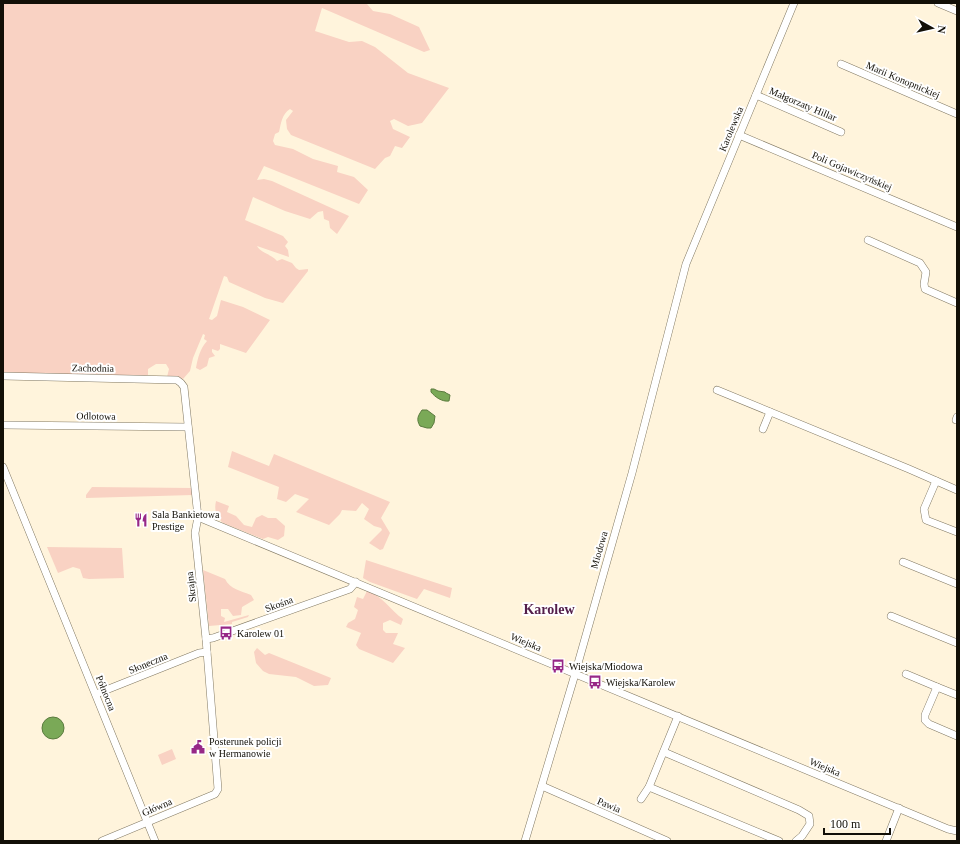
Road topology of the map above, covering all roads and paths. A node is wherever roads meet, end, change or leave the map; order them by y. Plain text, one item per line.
1 (794, 3) edge
2 (938, 3) edge
3 (957, 11) edge
4 (841, 64) dead end
5 (756, 95) junction
6 (957, 114) edge
7 (842, 132) dead end
8 (739, 135) junction
9 (957, 227) edge
10 (868, 240) dead end
11 (686, 264) joint
12 (957, 303) edge
13 (3, 376) edge
14 (182, 383) joint
15 (717, 390) dead end
16 (770, 412) junction
17 (3, 424) edge
18 (188, 427) junction
19 (763, 429) dead end
20 (3, 467) edge
21 (936, 481) junction
22 (957, 490) edge
23 (198, 517) junction
24 (957, 532) edge
25 (903, 562) dead end
26 (356, 582) junction
27 (957, 584) edge
28 (891, 616) dead end
29 (206, 639) junction
30 (957, 643) edge
31 (207, 652) junction
32 (575, 673) junction
33 (906, 674) dead end
34 (937, 687) junction
35 (96, 694) junction
36 (957, 695) edge
37 (678, 716) junction
38 (957, 736) edge
39 (664, 752) junction
40 (542, 786) junction
41 (649, 787) junction
42 (218, 789) joint
43 (641, 799) dead end
44 (899, 808) junction
45 (148, 822) junction
46 (957, 831) edge
47 (102, 841) edge
48 (155, 841) edge
49 (525, 841) edge
50 (668, 841) edge
51 (779, 841) edge
52 (796, 841) edge
53 (886, 841) edge

1 - 5 street, Karolewska
2 - 3 street
4 - 6 street, Marii Konopnickiej
5 - 7 street, Małgorzaty Hillar
5 - 8 street, Karolewska
8 - 9 street, Poli Gojawiczyńskiej
8 - 11 street, Karolewska
10 - 12 street
11 - 32 street, Miodowa
13 - 14 street, Zachodnia
14 - 18 street, Skrajna
15 - 16 street
16 - 19 street
16 - 21 street
17 - 18 street, Odlotowa
18 - 23 street, Skrajna
20 - 35 street, Północna
21 - 22 street
21 - 24 street
23 - 26 street, Wiejska
23 - 29 street, Skrajna
25 - 27 street
26 - 29 street, Skośna
26 - 32 street, Wiejska
28 - 30 street
29 - 31 street, Skrajna
31 - 35 street, Słoneczna
31 - 42 street, Skrajna
32 - 37 street, Wiejska
32 - 40 street, Miodowa
33 - 34 street
34 - 36 street
34 - 38 street
35 - 45 street, Północna
37 - 39 street
37 - 44 street, Wiejska
39 - 41 street
39 - 52 street
40 - 49 street, Miodowa
40 - 50 street, Pawia
41 - 43 street
41 - 51 street
42 - 45 street, Główna
44 - 46 street, Wiejska
44 - 53 street
45 - 47 street, Główna
45 - 48 street, Północna

